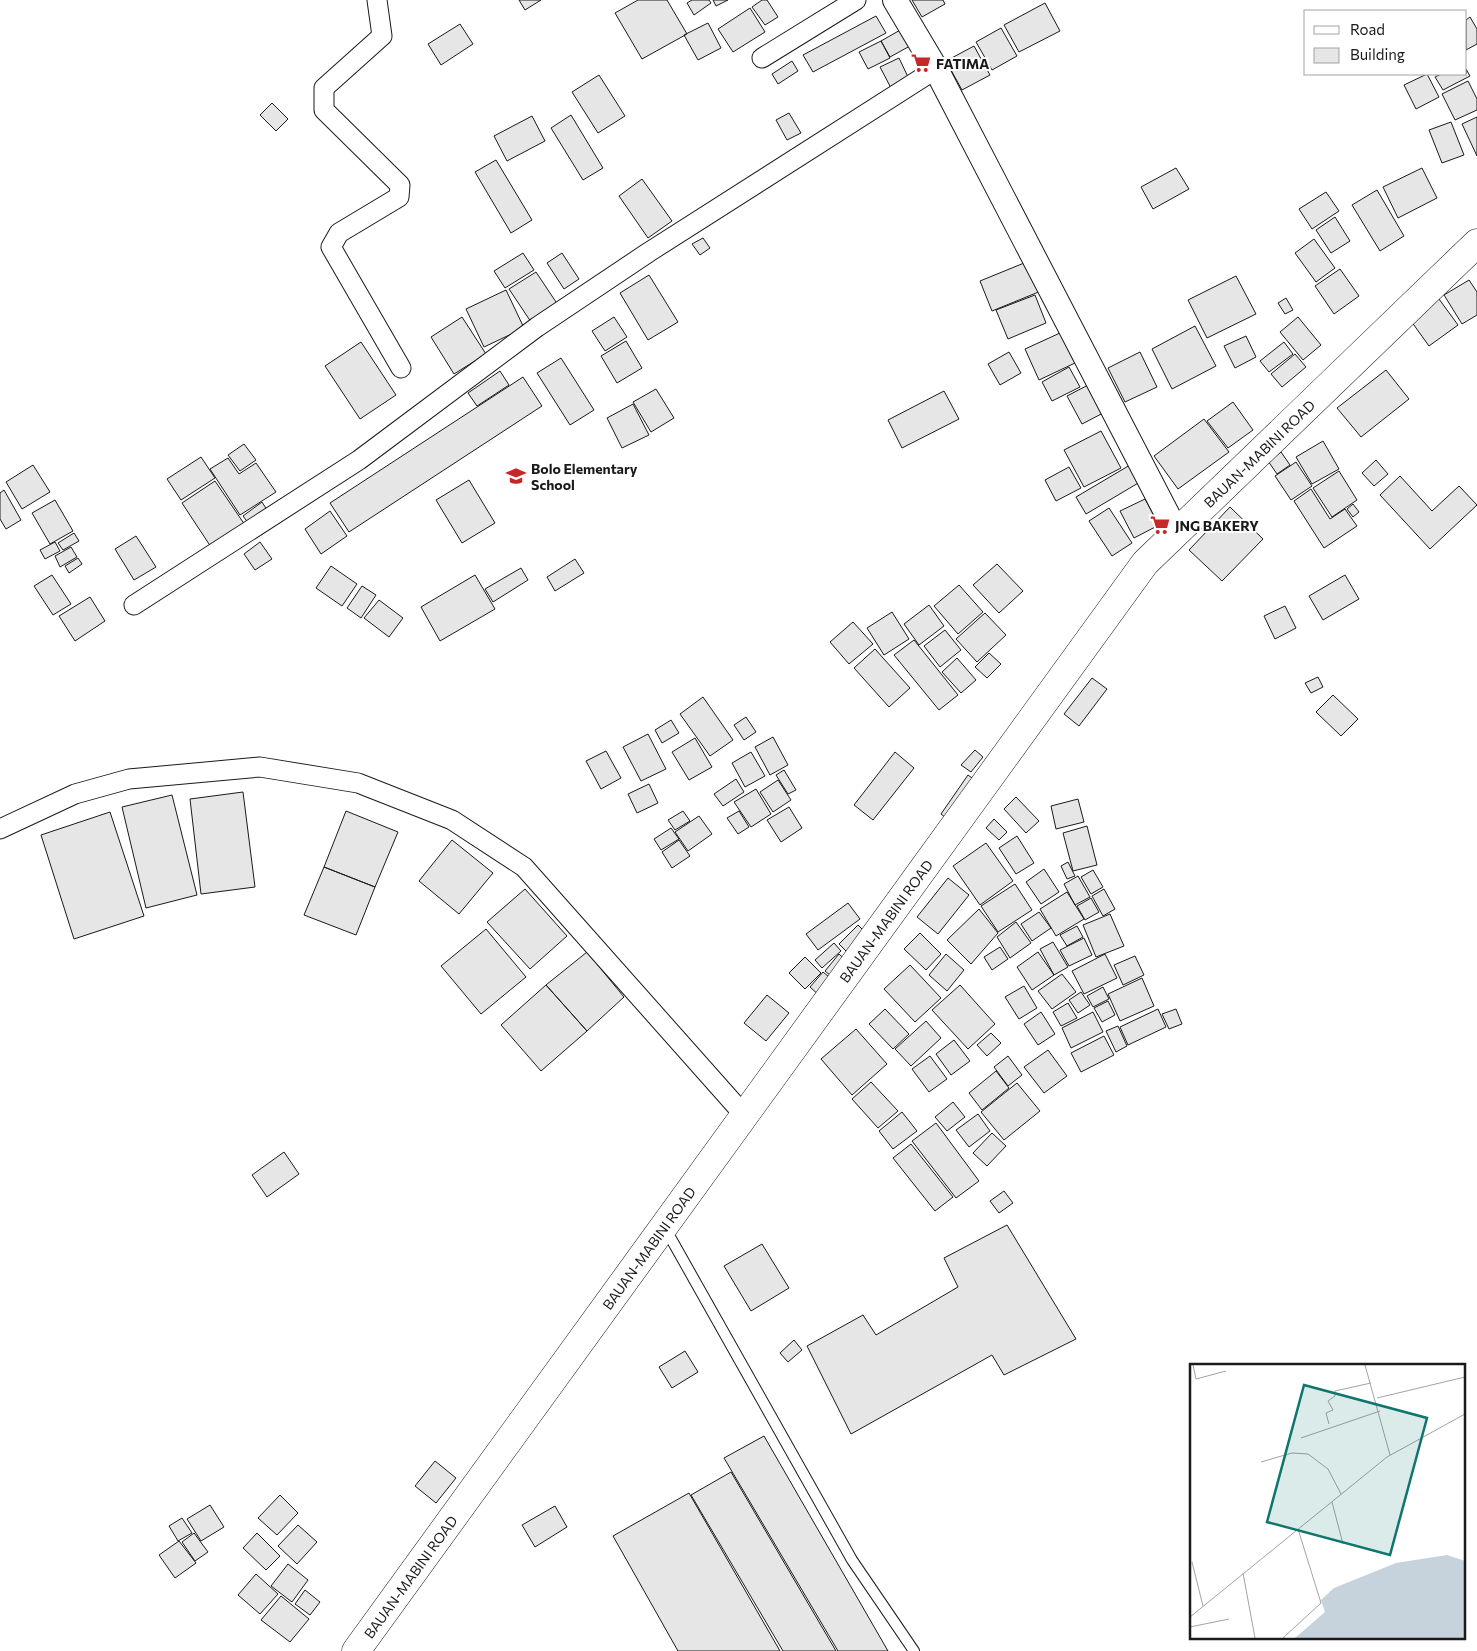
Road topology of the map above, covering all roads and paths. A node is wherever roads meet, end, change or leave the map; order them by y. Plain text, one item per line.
1 (377, 0) edge
2 (856, 0) edge
3 (895, 0) edge
4 (762, 58) dead end
5 (936, 70) junction
6 (1477, 243) edge
7 (401, 368) dead end
8 (1177, 533) junction
9 (134, 605) dead end
10 (0, 828) edge
11 (745, 1116) junction
12 (664, 1226) junction
13 (366, 1647) edge
14 (914, 1651) edge

1 - 7 street
2 - 4 street
3 - 5 street
5 - 8 street
5 - 9 street
6 - 8 main road, BAUAN-MABINI ROAD
8 - 11 main road, BAUAN-MABINI ROAD
10 - 11 street
11 - 12 main road, BAUAN-MABINI ROAD
12 - 13 main road, BAUAN-MABINI ROAD
12 - 14 lane

